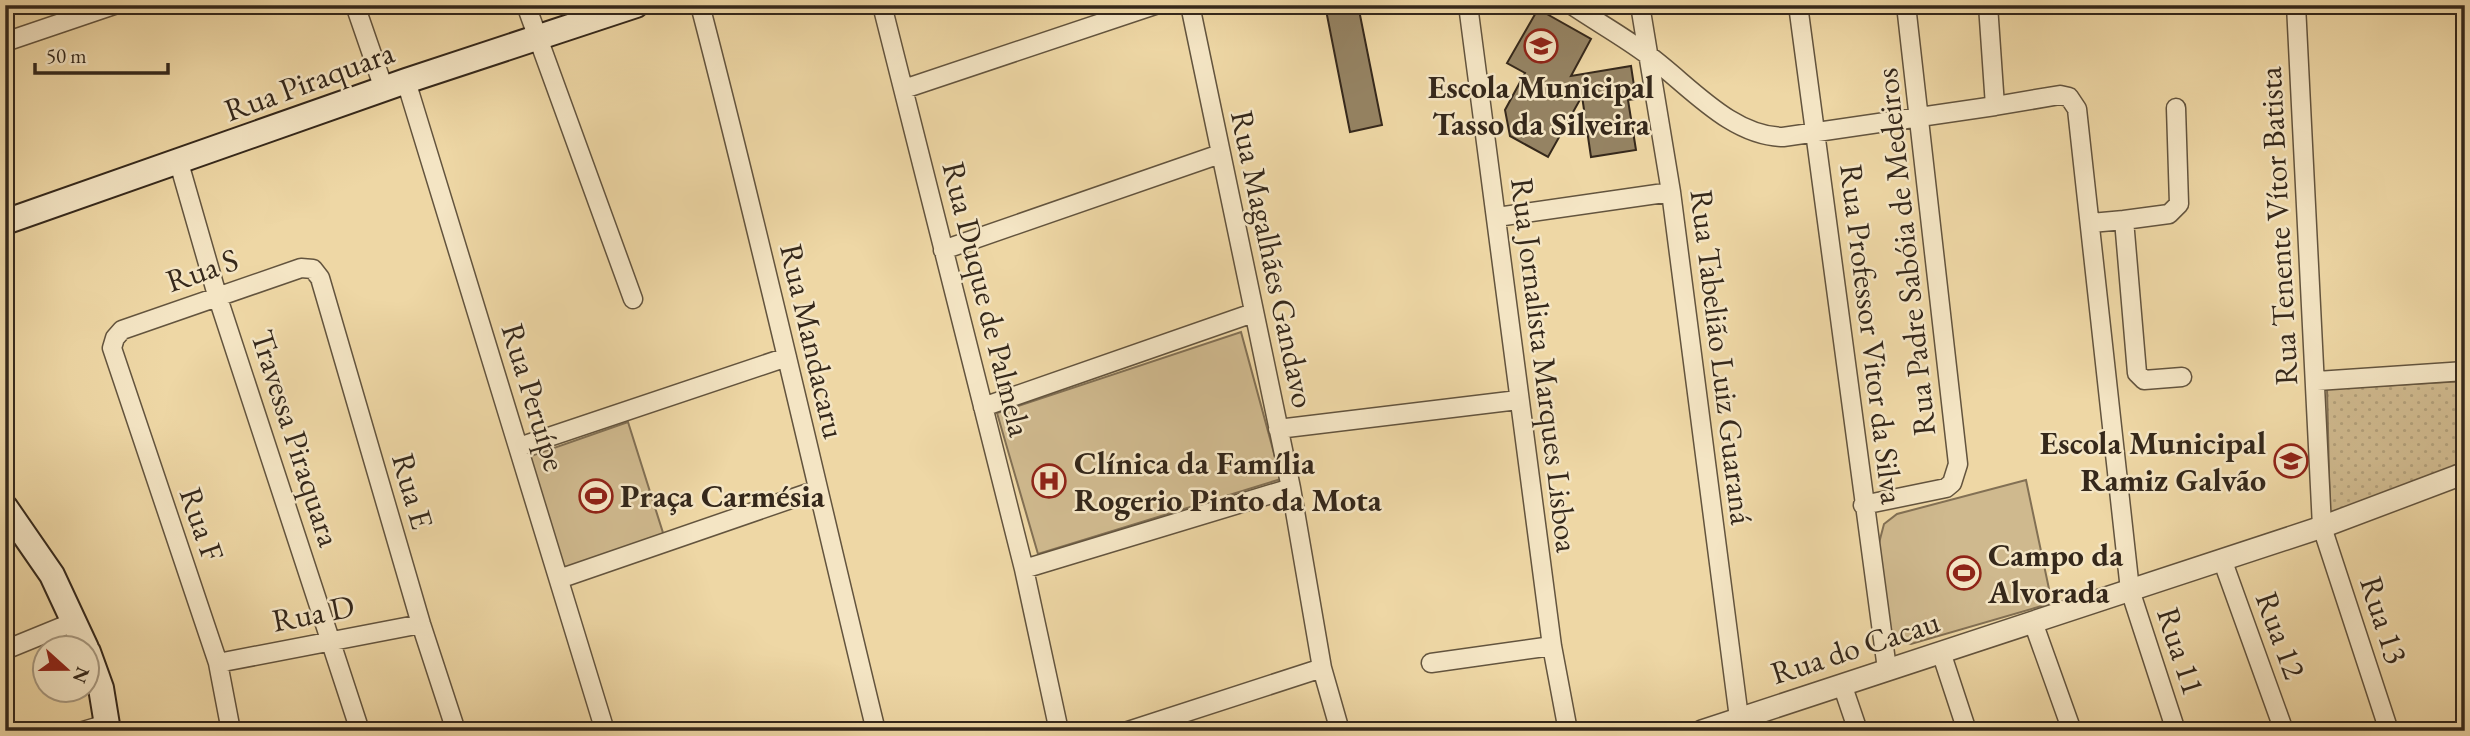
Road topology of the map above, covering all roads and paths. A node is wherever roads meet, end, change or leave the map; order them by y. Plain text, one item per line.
1 (114, 5) edge
2 (355, 5) edge
3 (526, 5) edge
4 (636, 5) edge
5 (700, 5) edge
6 (882, 5) edge
7 (1155, 5) edge
8 (1190, 5) edge
9 (1468, 5) edge
10 (1572, 5) edge
11 (1640, 5) edge
12 (1798, 5) edge
13 (1906, 5) edge
14 (1988, 5) edge
15 (2296, 5) edge
16 (538, 38) junction
17 (5, 42) edge
18 (1647, 54) junction
19 (395, 85) junction
20 (904, 89) junction
21 (1996, 106) junction
22 (2176, 108) dead end
23 (1921, 117) junction
24 (1816, 132) junction
25 (1220, 154) junction
26 (179, 163) junction
27 (1671, 192) junction
28 (1497, 218) junction
29 (2124, 220) junction
30 (5, 222) edge
31 (2091, 223) junction
32 (943, 250) junction
33 (313, 269) joint
34 (217, 295) junction
35 (633, 299) dead end
36 (1252, 313) junction
37 (115, 338) joint
38 (787, 357) junction
39 (2465, 371) edge
40 (2182, 377) dead end
41 (2317, 381) junction
42 (1518, 400) junction
43 (983, 407) junction
44 (1278, 429) junction
45 (519, 447) junction
46 (2465, 473) edge
47 (1291, 488) junction
48 (817, 490) junction
49 (1863, 505) junction
50 (10, 521) edge
51 (2322, 527) junction
52 (2222, 559) junction
53 (1024, 569) junction
54 (559, 579) junction
55 (2130, 590) junction
56 (76, 621) junction
57 (2033, 622) junction
58 (421, 624) junction
59 (81, 634) edge
60 (331, 639) junction
61 (1552, 646) junction
62 (5, 650) edge
63 (1941, 652) junction
64 (218, 663) junction
65 (1431, 663) dead end
66 (1322, 667) junction
67 (1887, 669) junction
68 (1843, 684) junction
69 (102, 694) edge
70 (1746, 722) edge
71 (108, 727) edge
72 (83, 731) edge
73 (231, 731) edge
74 (359, 731) edge
75 (456, 731) edge
76 (605, 731) edge
77 (876, 731) edge
78 (1059, 731) edge
79 (1128, 731) edge
80 (1340, 731) edge
81 (1568, 731) edge
82 (1702, 731) edge
83 (1858, 731) edge
84 (1967, 731) edge
85 (2072, 731) edge
86 (2176, 731) edge
87 (2284, 731) edge
88 (2389, 731) edge

1 - 17 street
2 - 19 street, Rua Peruípe
3 - 16 street
4 - 16 main road, Rua Piraquara
5 - 38 street, Rua Mandacaru
6 - 20 street, Rua Duque de Palmela
7 - 20 street
8 - 25 street, Rua Magalhães Gandavo
9 - 28 street, Rua Jornalista Marques Lisboa
10 - 18 street
11 - 18 street, Rua Tabelião Luiz Guaraná
12 - 24 street, Rua Professor Vitor da Silva
13 - 23 street, Rua Padre Sabóia de Medeiros
14 - 21 street
15 - 41 street, Rua Tenente Vítor Batista
16 - 19 main road, Rua Piraquara
16 - 35 street
18 - 24 street
18 - 27 street, Rua Tabelião Luiz Guaraná
19 - 26 main road, Rua Piraquara
19 - 45 street, Rua Peruípe
20 - 32 street, Rua Duque de Palmela
21 - 23 street
21 - 31 street, Rua 11
22 - 29 street
23 - 24 street
23 - 49 street, Rua Padre Sabóia de Medeiros
24 - 49 street, Rua Professor Vitor da Silva
25 - 32 street
25 - 36 street, Rua Magalhães Gandavo
26 - 30 main road, Rua Piraquara
26 - 34 street, Travessa Piraquara
27 - 28 street
27 - 70 street, Rua Tabelião Luiz Guaraná
28 - 42 street, Rua Jornalista Marques Lisboa
29 - 31 street
29 - 40 street
31 - 55 street, Rua 11
32 - 43 street, Rua Duque de Palmela
33 - 34 street, Rua S
33 - 58 street, Rua E
34 - 37 street, Rua S
34 - 60 street, Travessa Piraquara
36 - 43 street
36 - 44 street, Rua Magalhães Gandavo
37 - 64 street, Rua F
38 - 45 street
38 - 48 street, Rua Mandacaru
39 - 41 street
41 - 51 street, Rua Tenente Vítor Batista
42 - 44 street
42 - 61 street, Rua Jornalista Marques Lisboa
43 - 53 street, Rua Duque de Palmela
44 - 47 street, Rua Magalhães Gandavo
45 - 54 street, Rua Peruípe
46 - 51 street, Rua do Cacau
47 - 53 street
47 - 66 street, Rua Magalhães Gandavo
48 - 54 street
48 - 77 street, Rua Mandacaru
49 - 67 street, Rua Professor Vitor da Silva
50 - 56 main road
51 - 52 street, Rua do Cacau
51 - 88 street, Rua 13
52 - 55 street, Rua do Cacau
52 - 87 street, Rua 12
53 - 78 street, Rua Duque de Palmela
54 - 76 street, Rua Peruípe
55 - 57 street, Rua do Cacau
55 - 86 street, Rua 11
56 - 59 main road
56 - 62 street
57 - 63 street, Rua do Cacau
57 - 85 street
58 - 60 street, Rua D
58 - 75 street, Rua E
60 - 64 street, Rua D
60 - 74 street, Travessa Piraquara
61 - 65 street
61 - 81 street, Rua Jornalista Marques Lisboa
63 - 67 street, Rua do Cacau
63 - 84 street
64 - 73 street, Rua F
66 - 79 street
66 - 80 street, Rua Magalhães Gandavo
67 - 68 street, Rua do Cacau
68 - 70 street, Rua do Cacau
68 - 83 street
69 - 71 main road
70 - 82 street, Rua do Cacau
71 - 72 street

